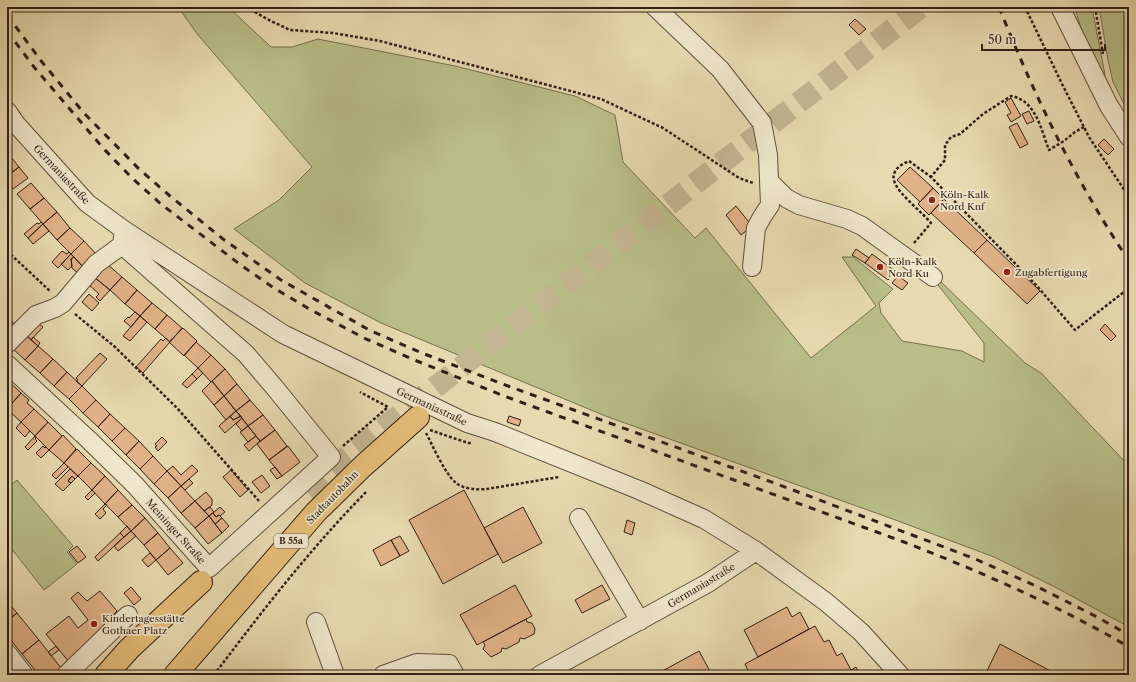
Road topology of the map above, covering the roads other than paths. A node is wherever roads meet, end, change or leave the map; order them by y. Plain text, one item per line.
1 (655, 7) edge
2 (1060, 7) edge
3 (7, 111) edge
4 (1129, 137) edge
5 (769, 181) junction
6 (123, 238) junction
7 (752, 267) dead end
8 (933, 276) dead end
9 (7, 344) edge
10 (7, 364) edge
11 (418, 417) dead end
12 (331, 457) joint
13 (579, 518) dead end
14 (756, 551) junction
15 (201, 582) dead end
16 (128, 615) dead end
17 (640, 621) junction
18 (316, 622) dead end
19 (7, 654) edge
20 (554, 672) edge
21 (24, 675) edge
22 (66, 675) edge
23 (106, 675) edge
24 (175, 675) edge
25 (335, 675) edge
26 (384, 675) edge
27 (455, 675) edge
28 (900, 675) edge

1 - 5 street
2 - 4 street
3 - 6 street, Germaniastraße
5 - 7 street
5 - 8 street
6 - 9 street
6 - 12 street, Germaniastraße
6 - 14 street, Germaniastraße
10 - 12 street, Meininger Straße
11 - 24 highway, Stadtautobahn / B 55a
13 - 17 street
14 - 17 street, Germaniastraße
14 - 28 street, Germaniastraße
15 - 23 highway
16 - 22 street
17 - 20 street, Germaniastraße
18 - 25 street
19 - 21 street
26 - 27 street

